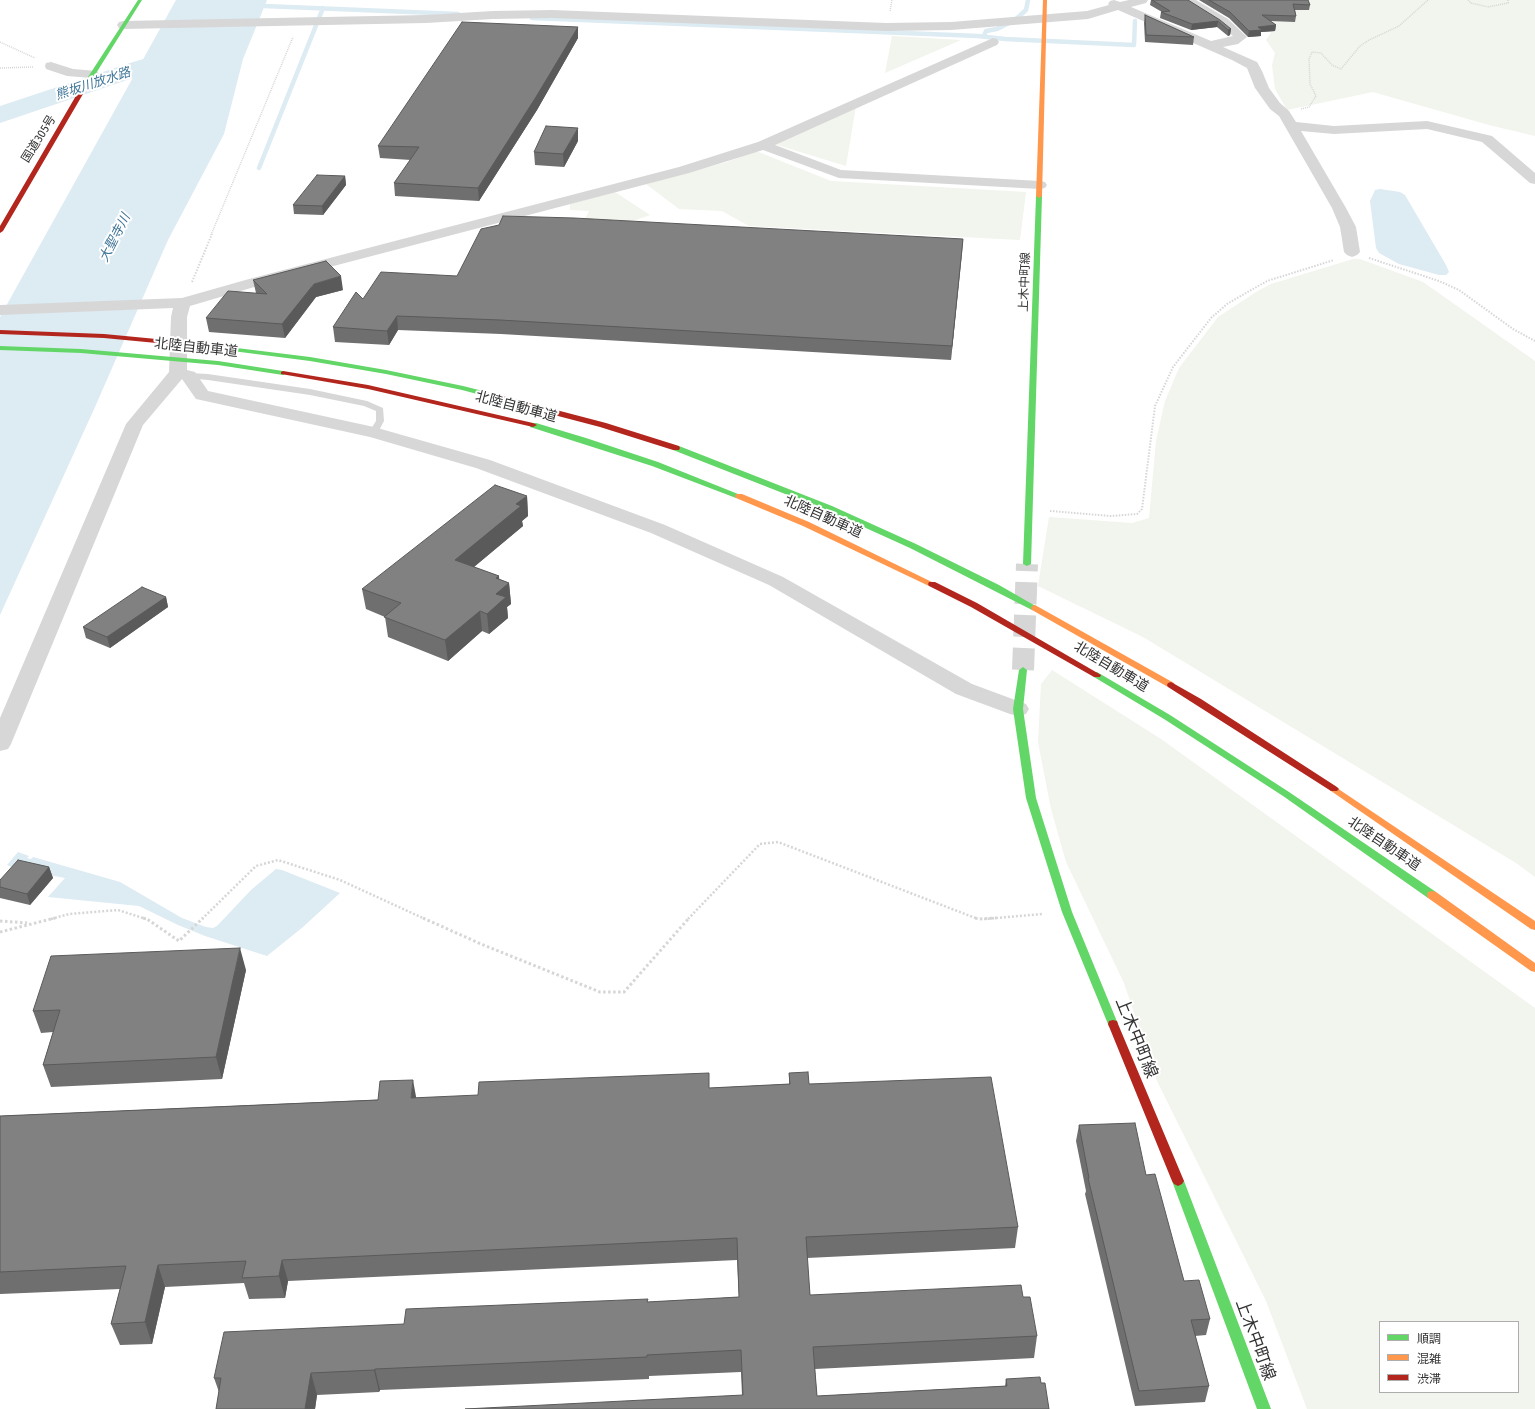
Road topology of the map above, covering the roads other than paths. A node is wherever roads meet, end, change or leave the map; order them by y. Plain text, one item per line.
1 (140, 0) edge
2 (1045, 0) edge
3 (1106, 0) edge
4 (1142, 0) edge
5 (1187, 0) edge
6 (1119, 6) junction
7 (1045, 19) junction
8 (123, 25) junction
9 (993, 42) dead end
10 (1210, 45) junction
11 (51, 66) road end
12 (90, 76) junction
13 (1287, 120) junction
14 (763, 145) junction
15 (1535, 180) edge
16 (1040, 185) junction
17 (0, 230) edge
18 (1346, 255) road end
19 (183, 303) junction
20 (0, 310) edge
21 (0, 332) edge
22 (0, 348) edge
23 (183, 375) junction
24 (374, 432) junction
25 (1027, 564) tunnel mouth
26 (1023, 670) tunnel mouth
27 (1018, 709) junction
28 (0, 744) edge
29 (1535, 926) edge
30 (1535, 968) edge
31 (1264, 1409) edge

1 - 8 main road, 国道305号
2 - 7 main road, 上木中町線
3 - 6 street
4 - 6 street
5 - 10 street
6 - 7 street
6 - 10 street
7 - 8 street
7 - 16 main road, 上木中町線
8 - 12 main road, 国道305号
9 - 14 street
10 - 13 street
11 - 12 street
12 - 17 main road, 国道305号
13 - 15 street
13 - 18 street
14 - 16 street
14 - 19 street
16 - 25 main road, 上木中町線
19 - 20 street
19 - 23 street
21 - 29 main road, 北陸自動車道
22 - 30 main road, 北陸自動車道
23 - 24 street
23 - 24 lane
23 - 28 street
24 - 27 street
26 - 27 main road, 上木中町線
27 - 31 main road, 上木中町線

